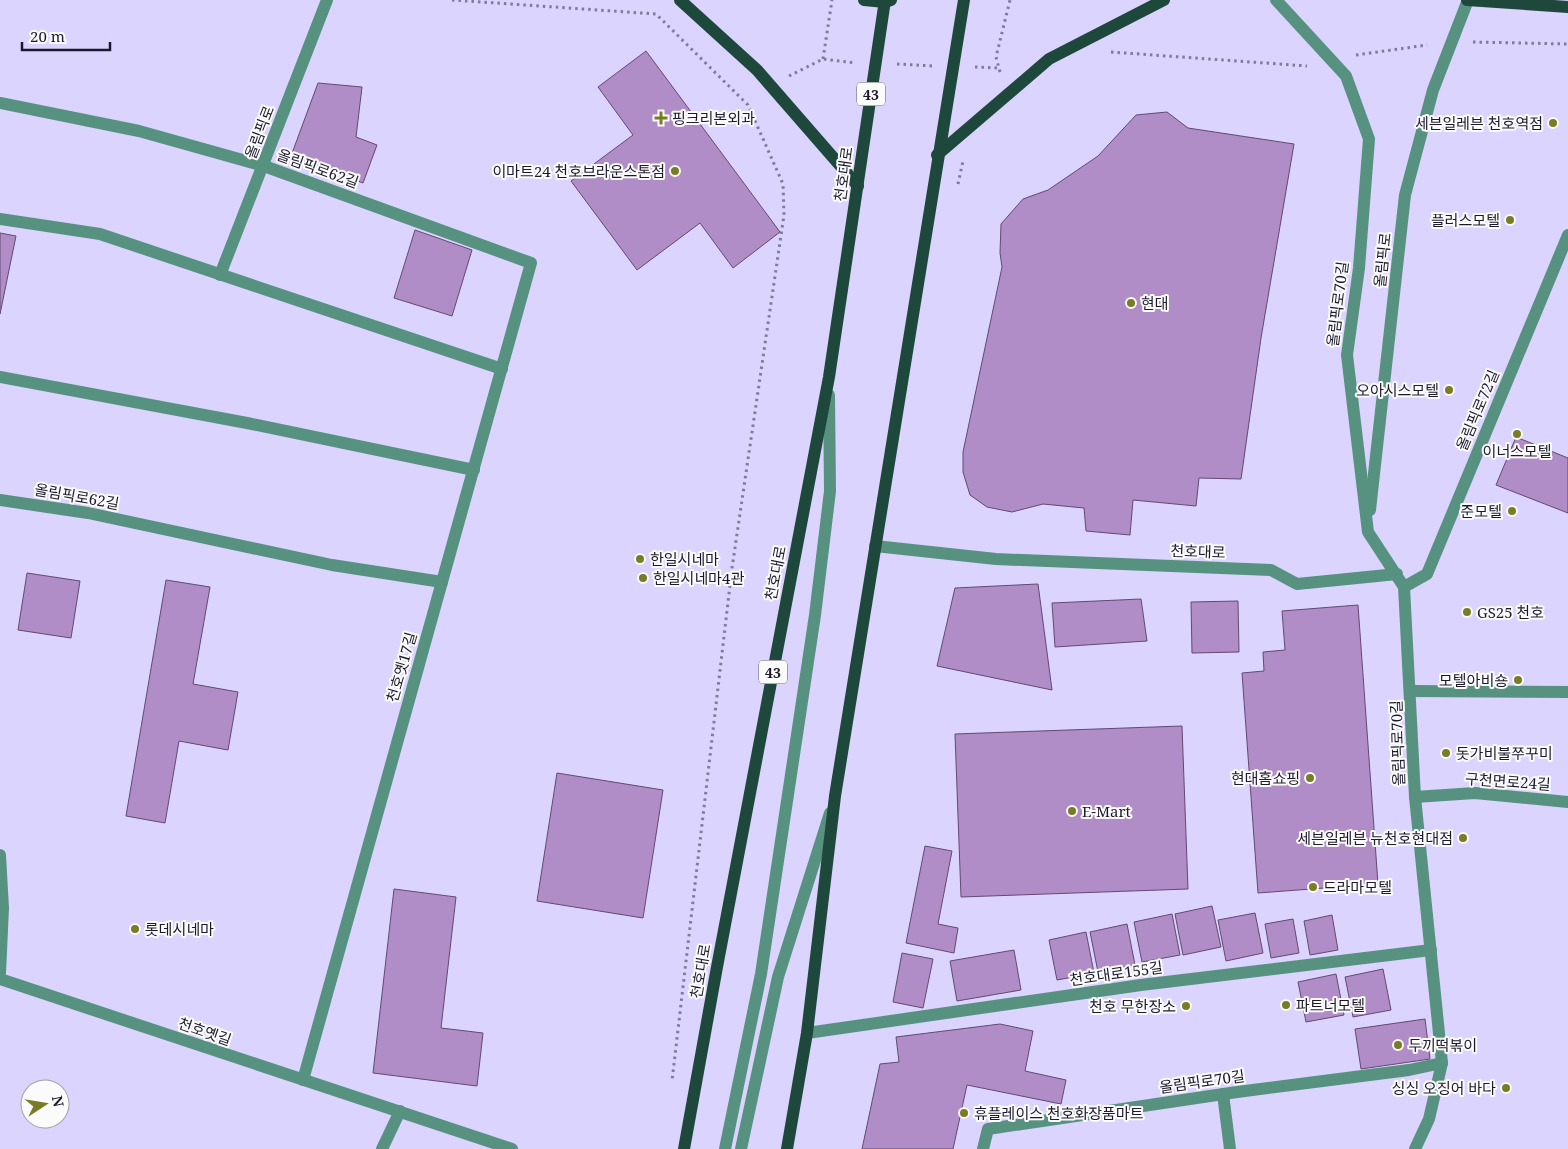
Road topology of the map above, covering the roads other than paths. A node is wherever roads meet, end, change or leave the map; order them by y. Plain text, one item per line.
1 (327, 0) edge
2 (680, 0) edge
3 (864, 0) edge
4 (964, 0) edge
5 (1164, 0) edge
6 (1276, 0) edge
7 (1468, 0) edge
8 (887, 1) edge
9 (1568, 7) edge
10 (0, 103) edge
11 (938, 155) junction
12 (264, 166) junction
13 (858, 186) junction
14 (0, 219) edge
15 (1568, 235) edge
16 (531, 263) joint
17 (220, 275) junction
18 (502, 369) junction
19 (0, 377) edge
20 (829, 377) junction
21 (474, 470) junction
22 (0, 500) edge
23 (1368, 532) junction
24 (875, 546) junction
25 (1397, 574) junction
26 (442, 582) junction
27 (1404, 587) junction
28 (1411, 691) junction
29 (1568, 692) edge
30 (835, 796) junction
31 (1415, 797) junction
32 (1568, 802) edge
33 (0, 855) edge
34 (1431, 950) junction
35 (0, 972) edge
36 (0, 979) edge
37 (807, 1033) junction
38 (1442, 1063) junction
39 (303, 1080) junction
40 (1224, 1094) junction
41 (400, 1112) junction
42 (382, 1149) edge
43 (512, 1149) edge
44 (684, 1149) edge
45 (725, 1149) edge
46 (741, 1149) edge
47 (787, 1149) edge
48 (983, 1149) edge
49 (1230, 1149) edge
50 (1415, 1149) edge

1 - 12 street, 올림픽로
2 - 13 main road
3 - 8 main road
4 - 11 main road
5 - 11 main road
6 - 23 street, 올림픽로70길
7 - 9 main road, 올림픽로
7 - 23 street, 올림픽로
8 - 13 main road, 천호대로 / 43
10 - 12 street, 올림픽로62길
11 - 24 main road
12 - 16 street, 올림픽로62길
12 - 17 street, 올림픽로
13 - 20 main road, 천호대로 / 43
14 - 17 street
15 - 27 street, 올림픽로72길
16 - 18 street, 천호옛17길
17 - 18 street
18 - 21 street, 천호옛17길
19 - 21 street
20 - 44 main road, 천호대로 / 43
20 - 45 street
21 - 26 street, 천호옛17길
22 - 26 street, 올림픽로62길
23 - 25 street, 올림픽로70길
24 - 25 street, 천호대로
24 - 30 main road
25 - 27 street, 올림픽로70길
26 - 39 street, 천호옛17길
27 - 28 street, 올림픽로70길
28 - 29 street, 올림픽로70길
28 - 31 street, 올림픽로70길
30 - 37 main road
30 - 46 street
31 - 32 street, 구천면로24길
31 - 34 street, 올림픽로70길
33 - 35 street
34 - 37 street, 천호대로155길
34 - 38 street, 올림픽로70길
36 - 39 street, 천호옛길
37 - 47 main road
38 - 40 street, 올림픽로70길
38 - 50 street, 올림픽로70길
39 - 41 street, 천호옛길
40 - 48 street, 올림픽로70길
40 - 49 street
41 - 42 street
41 - 43 street, 천호옛길

